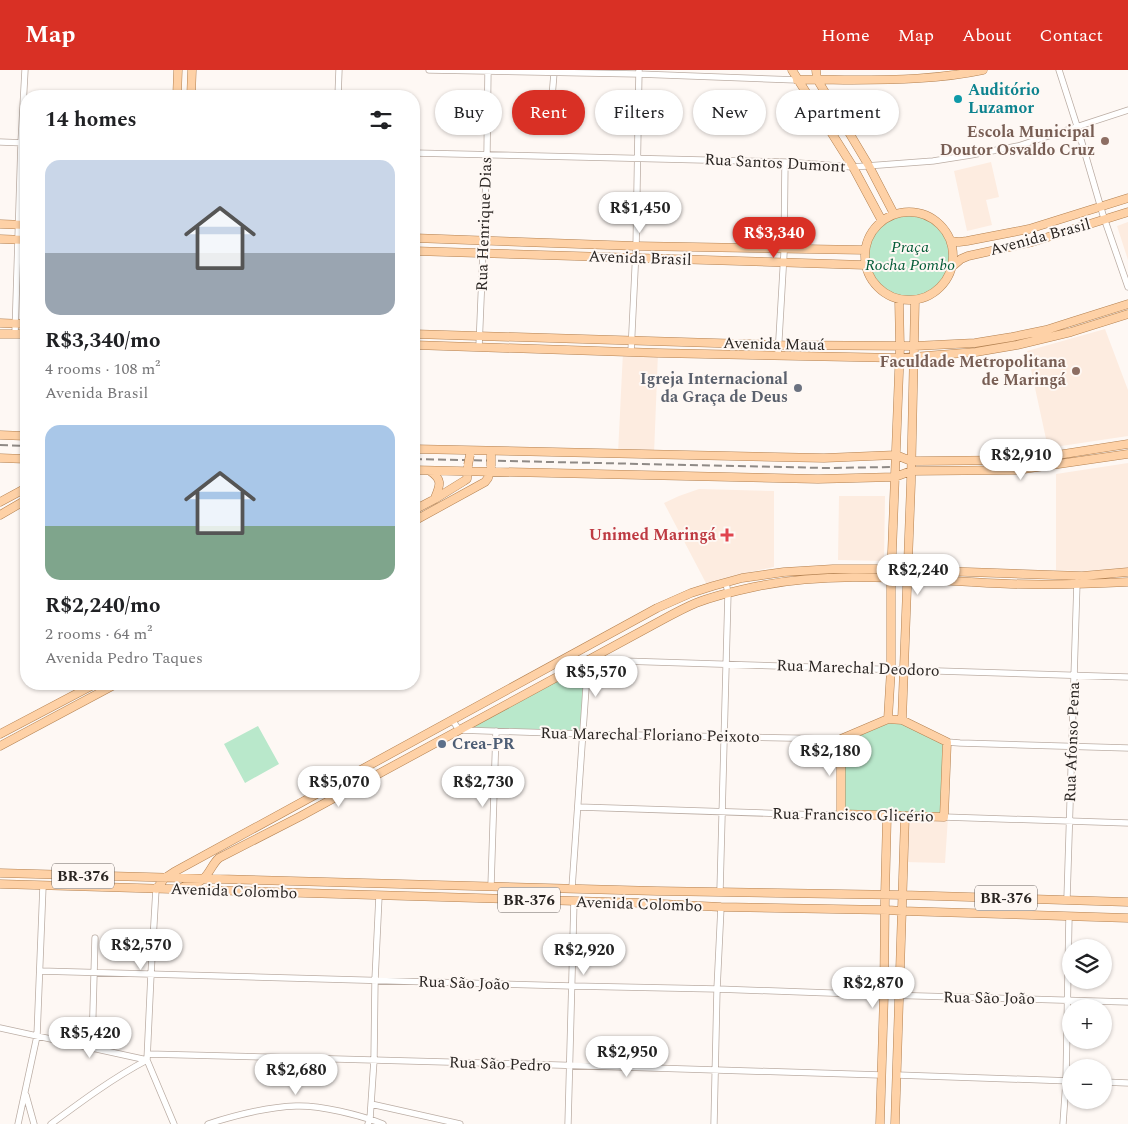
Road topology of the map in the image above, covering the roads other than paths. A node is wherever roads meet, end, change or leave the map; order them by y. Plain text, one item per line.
1 (25, 70) edge
2 (178, 70) edge
3 (192, 70) edge
4 (339, 70) edge
5 (429, 70) edge
6 (792, 70) edge
7 (816, 70) edge
8 (983, 70) edge
9 (1059, 70) edge
10 (488, 71) edge
11 (638, 72) edge
12 (554, 73) junction
13 (817, 79) junction
14 (797, 80) junction
15 (25, 90) edge
16 (177, 90) edge
17 (191, 90) edge
18 (338, 90) edge
19 (553, 90) edge
20 (1128, 110) edge
21 (1077, 126) junction
22 (0, 142) edge
23 (20, 143) edge
24 (420, 153) edge
25 (487, 154) junction
26 (638, 158) junction
27 (785, 162) junction
28 (869, 166) junction
29 (853, 167) junction
30 (1128, 198) edge
31 (1100, 207) junction
32 (1128, 212) edge
33 (894, 214) junction
34 (1104, 220) junction
35 (882, 221) junction
36 (0, 224) edge
37 (20, 225) edge
38 (420, 238) edge
39 (0, 239) edge
40 (20, 240) edge
41 (484, 241) junction
42 (951, 241) junction
43 (636, 246) junction
44 (784, 249) junction
45 (865, 250) junction
46 (420, 251) edge
47 (483, 253) junction
48 (636, 258) junction
49 (784, 262) junction
50 (865, 265) junction
51 (954, 265) junction
52 (20, 268) edge
53 (1128, 287) edge
54 (899, 300) junction
55 (915, 300) junction
56 (1128, 304) edge
57 (1128, 314) edge
58 (0, 323) edge
59 (1068, 323) junction
60 (16, 324) junction
61 (20, 324) edge
62 (1071, 332) junction
63 (0, 334) edge
64 (15, 334) junction
65 (20, 334) edge
66 (420, 334) edge
67 (479, 336) junction
68 (632, 340) junction
69 (420, 345) edge
70 (779, 345) junction
71 (914, 346) junction
72 (479, 347) junction
73 (900, 347) junction
74 (631, 352) junction
75 (778, 356) junction
76 (914, 357) junction
77 (900, 358) junction
78 (0, 435) edge
79 (20, 436) edge
80 (1128, 444) edge
81 (420, 449) edge
82 (490, 452) junction
83 (473, 453) junction
84 (1128, 454) edge
85 (896, 455) junction
86 (0, 458) edge
87 (20, 459) edge
88 (1016, 460) junction
89 (911, 461) junction
90 (468, 468) junction
91 (490, 469) junction
92 (420, 470) edge
93 (1017, 470) junction
94 (430, 471) junction
95 (911, 471) junction
96 (895, 477) junction
97 (20, 491) edge
98 (435, 499) junction
99 (0, 502) edge
100 (20, 503) edge
101 (420, 507) edge
102 (0, 515) edge
103 (420, 518) edge
104 (833, 569) junction
105 (958, 572) junction
106 (1128, 572) edge
107 (892, 574) junction
108 (907, 575) junction
109 (1077, 576) junction
110 (833, 578) junction
111 (958, 581) junction
112 (1128, 582) edge
113 (726, 583) junction
114 (1077, 585) junction
115 (728, 593) junction
116 (583, 649) junction
117 (588, 660) junction
118 (726, 664) junction
119 (891, 669) junction
120 (904, 670) junction
121 (1074, 675) junction
122 (1128, 676) edge
123 (84, 690) edge
124 (104, 690) edge
125 (76, 694) junction
126 (81, 702) junction
127 (41, 712) junction
128 (888, 719) junction
129 (902, 720) junction
130 (453, 721) junction
131 (46, 722) junction
132 (16, 726) junction
133 (459, 730) junction
134 (496, 731) junction
135 (0, 734) edge
136 (21, 734) junction
137 (583, 734) junction
138 (724, 737) junction
139 (841, 739) junction
140 (947, 742) junction
141 (0, 746) edge
142 (1072, 747) junction
143 (1128, 748) edge
144 (304, 802) junction
145 (578, 807) junction
146 (309, 812) junction
147 (722, 812) junction
148 (841, 814) junction
149 (887, 816) junction
150 (906, 816) junction
151 (944, 817) junction
152 (1070, 821) junction
153 (1128, 823) edge
154 (0, 873) edge
155 (165, 878) junction
156 (204, 879) junction
157 (284, 881) junction
158 (0, 884) edge
159 (472, 885) junction
160 (43, 886) junction
161 (491, 886) junction
162 (572, 888) junction
163 (156, 889) junction
164 (646, 890) junction
165 (657, 890) junction
166 (720, 891) junction
167 (266, 892) junction
168 (885, 895) junction
169 (903, 895) junction
170 (379, 896) junction
171 (461, 898) junction
172 (1067, 899) junction
173 (574, 901) junction
174 (1128, 902) edge
175 (643, 903) junction
176 (654, 904) junction
177 (721, 907) junction
178 (885, 910) junction
179 (902, 911) junction
180 (1069, 916) junction
181 (1117, 917) junction
182 (1128, 918) edge
183 (95, 938) dead end
184 (40, 970) junction
185 (94, 972) junction
186 (151, 974) junction
187 (375, 980) junction
188 (572, 986) junction
189 (717, 989) junction
190 (884, 995) junction
191 (899, 996) junction
192 (1068, 999) edge
193 (1062, 1000) edge
194 (1112, 1001) edge
195 (1128, 1002) edge
196 (0, 1028) edge
197 (36, 1036) junction
198 (92, 1049) junction
199 (130, 1057) junction
200 (148, 1057) junction
201 (374, 1060) junction
202 (569, 1066) junction
203 (130, 1069) junction
204 (715, 1069) junction
205 (881, 1075) junction
206 (897, 1075) junction
207 (1062, 1081) edge
208 (1112, 1082) edge
209 (1128, 1082) edge
210 (25, 1093) junction
211 (371, 1104) junction
212 (1065, 1109) edge
213 (369, 1121) edge
214 (18, 1124) edge
215 (34, 1124) edge
216 (51, 1124) edge
217 (174, 1124) edge
218 (208, 1124) edge
219 (382, 1124) edge
220 (460, 1124) edge
221 (568, 1124) edge
222 (714, 1124) edge
223 (880, 1124) edge
224 (895, 1124) edge
225 (1063, 1124) edge

1 - 15 street
2 - 16 main road
3 - 17 main road
4 - 18 street
5 - 10 street
6 - 14 main road
7 - 13 main road
8 - 13 main road
9 - 21 street
10 - 12 street
10 - 25 street, Rua Henrique Dias
11 - 12 street
11 - 14 street
11 - 26 street
12 - 19 street
13 - 14 main road
13 - 28 main road
14 - 29 main road
20 - 21 street, Rua Santos Dumont
21 - 28 street, Rua Santos Dumont
21 - 31 street
22 - 23 street
24 - 25 street, Rua Santos Dumont
25 - 26 street, Rua Santos Dumont
25 - 41 street, Rua Henrique Dias
26 - 27 street, Rua Santos Dumont
26 - 43 street
27 - 29 street, Rua Santos Dumont
27 - 44 street
28 - 29 street, Rua Santos Dumont
28 - 33 main road
29 - 35 main road
30 - 31 main road, Avenida Brasil
31 - 34 street
31 - 42 main road, Avenida Brasil
32 - 34 main road, Avenida Brasil
33 - 35 main road
33 - 42 main road
34 - 51 main road, Avenida Brasil
34 - 53 street
35 - 45 main road
36 - 37 main road
38 - 41 main road, Avenida Brasil
39 - 40 main road
41 - 43 main road, Avenida Brasil
41 - 47 street, Rua Henrique Dias
42 - 51 main road
43 - 44 main road, Avenida Brasil
43 - 48 street
44 - 45 main road, Avenida Brasil
44 - 49 street
45 - 50 main road
46 - 47 main road, Avenida Brasil
47 - 48 main road, Avenida Brasil
47 - 67 street, Rua Henrique Dias
48 - 49 main road, Avenida Brasil
48 - 68 street
49 - 50 main road, Avenida Brasil
49 - 70 street
50 - 54 main road
51 - 55 main road
52 - 60 street
54 - 55 main road
54 - 73 main road
55 - 71 main road
56 - 59 main road, Avenida Mauá
57 - 62 main road, Avenida Mauá
58 - 60 main road
59 - 62 main road
59 - 71 main road, Avenida Mauá
60 - 61 main road
60 - 64 street
62 - 76 main road, Avenida Mauá
63 - 64 main road
64 - 65 main road
66 - 67 main road, Avenida Mauá
67 - 68 main road, Avenida Mauá
67 - 72 street, Rua Henrique Dias
68 - 70 main road, Avenida Mauá
68 - 74 street
69 - 72 main road, Avenida Mauá
70 - 73 main road, Avenida Mauá
70 - 75 street
71 - 73 main road, Avenida Mauá
71 - 76 main road
72 - 74 main road, Avenida Mauá
73 - 77 main road
74 - 75 main road, Avenida Mauá
75 - 77 main road, Avenida Mauá
76 - 77 main road, Avenida Mauá
76 - 89 main road
77 - 85 main road
78 - 79 main road
80 - 88 main road
81 - 83 main road
82 - 83 main road
82 - 85 main road
82 - 91 main road, bridge
83 - 90 main road, bridge
84 - 93 main road
85 - 89 main road
85 - 96 main road
86 - 87 main road
88 - 89 main road
88 - 93 main road
89 - 95 main road
90 - 91 main road
90 - 94 main road
90 - 98 main road
91 - 96 main road
91 - 103 main road
92 - 94 main road
93 - 95 main road
94 - 98 main road
95 - 96 main road
95 - 108 main road
96 - 107 main road
97 - 99 main road
98 - 101 main road
100 - 102 main road
104 - 107 main road
104 - 110 main road
104 - 113 main road
105 - 108 main road
105 - 109 main road
105 - 111 main road
106 - 109 main road
107 - 108 main road
107 - 110 main road
107 - 119 main road
108 - 111 main road
108 - 120 main road
109 - 114 street, Rua Afonso Pena
110 - 115 main road
111 - 114 main road
112 - 114 main road
113 - 115 street
113 - 116 main road
114 - 121 street, Rua Afonso Pena
115 - 117 main road
115 - 118 street
116 - 117 street
116 - 130 main road
117 - 118 street, Rua Marechal Deodoro
117 - 133 main road
117 - 137 street
118 - 119 street, Rua Marechal Deodoro
118 - 138 street
119 - 120 street, Rua Marechal Deodoro
119 - 128 main road
120 - 121 street, Rua Marechal Deodoro
120 - 129 main road
121 - 122 street, Rua Marechal Deodoro
121 - 142 street, Rua Afonso Pena
123 - 125 main road
124 - 126 main road
125 - 126 main road
125 - 127 main road
126 - 131 main road
127 - 131 main road
127 - 132 main road
128 - 129 main road
128 - 139 main road
129 - 140 main road
130 - 133 street
130 - 144 main road
131 - 136 main road
132 - 135 main road
132 - 136 main road
133 - 134 street, Rua Marechal Floriano Peixoto
133 - 146 main road
134 - 137 street, Rua Marechal Floriano Peixoto
134 - 161 street
136 - 141 main road
137 - 138 street, Rua Marechal Floriano Peixoto
137 - 145 street
138 - 139 street, Rua Marechal Floriano Peixoto
138 - 147 street
139 - 148 main road
140 - 142 street
140 - 151 main road
142 - 143 street
142 - 152 street, Rua Afonso Pena
144 - 146 main road
144 - 155 main road
145 - 147 street, Rua Francisco Glicério
145 - 162 street
146 - 156 main road
147 - 148 street, Rua Francisco Glicério
147 - 166 street
148 - 149 main road, Rua Francisco Glicério
149 - 150 main road, Rua Francisco Glicério
149 - 168 main road
150 - 151 main road, Rua Francisco Glicério
150 - 169 main road
151 - 152 street, Rua Francisco Glicério
152 - 153 street, Rua Francisco Glicério
152 - 172 street, Rua Afonso Pena
154 - 155 main road, Avenida Colombo / BR-376
155 - 156 main road, Avenida Colombo / BR-376
155 - 163 main road
156 - 157 main road, Avenida Colombo / BR-376
156 - 163 main road
157 - 159 main road, Avenida Colombo / BR-376
157 - 167 main road
158 - 160 main road, Avenida Colombo / BR-376
159 - 161 main road, Avenida Colombo / BR-376
159 - 171 main road
160 - 163 main road, Avenida Colombo / BR-376
160 - 184 street
161 - 162 main road, Avenida Colombo / BR-376
162 - 164 main road, Avenida Colombo / BR-376
163 - 167 main road, Avenida Colombo / BR-376
163 - 186 street
164 - 165 main road, Avenida Colombo / BR-376
164 - 175 main road
165 - 166 main road, Avenida Colombo / BR-376
165 - 176 main road
166 - 168 main road, Avenida Colombo / BR-376
167 - 170 main road, Avenida Colombo / BR-376
168 - 169 main road, Avenida Colombo / BR-376
168 - 178 main road
169 - 172 main road, Avenida Colombo / BR-376
169 - 179 main road
170 - 171 main road, Avenida Colombo / BR-376
170 - 187 street
171 - 173 main road, Avenida Colombo / BR-376
172 - 174 main road, Avenida Colombo / BR-376
173 - 175 main road, Avenida Colombo / BR-376
173 - 188 street
174 - 181 main road
175 - 176 main road, Avenida Colombo / BR-376
176 - 177 main road, Avenida Colombo / BR-376
177 - 178 main road, Avenida Colombo / BR-376
177 - 189 street
178 - 179 main road, Avenida Colombo / BR-376
178 - 190 main road
179 - 180 main road, Avenida Colombo / BR-376
179 - 191 main road
180 - 181 main road, Avenida Colombo / BR-376
180 - 192 street
181 - 182 main road, Avenida Colombo / BR-376
183 - 185 street
184 - 185 street, Rua São João
184 - 197 street
185 - 186 street, Rua São João
185 - 198 street
186 - 187 street, Rua São João
186 - 200 street
187 - 188 street, Rua São João
187 - 201 street
188 - 189 street, Rua São João
188 - 202 street
189 - 190 street, Rua São João
189 - 204 street
190 - 191 street, Rua São João
190 - 205 main road
191 - 193 street, Rua São João
191 - 206 main road
194 - 195 street, Rua São João
196 - 197 street, Rua São Pedro
197 - 198 street, Rua São Pedro
197 - 210 street
198 - 199 street, Rua São Pedro
199 - 200 street, Rua São Pedro
199 - 203 street
200 - 201 street, Rua São Pedro
200 - 203 street
200 - 217 street
201 - 202 street, Rua São Pedro
201 - 211 street
202 - 204 street, Rua São Pedro
202 - 221 street
203 - 216 street
204 - 205 street, Rua São Pedro
204 - 222 street
205 - 223 main road
206 - 207 street
206 - 224 main road
208 - 209 street
210 - 214 street
210 - 215 street
211 - 213 street
211 - 220 street
212 - 225 street
213 - 218 street
213 - 219 street

